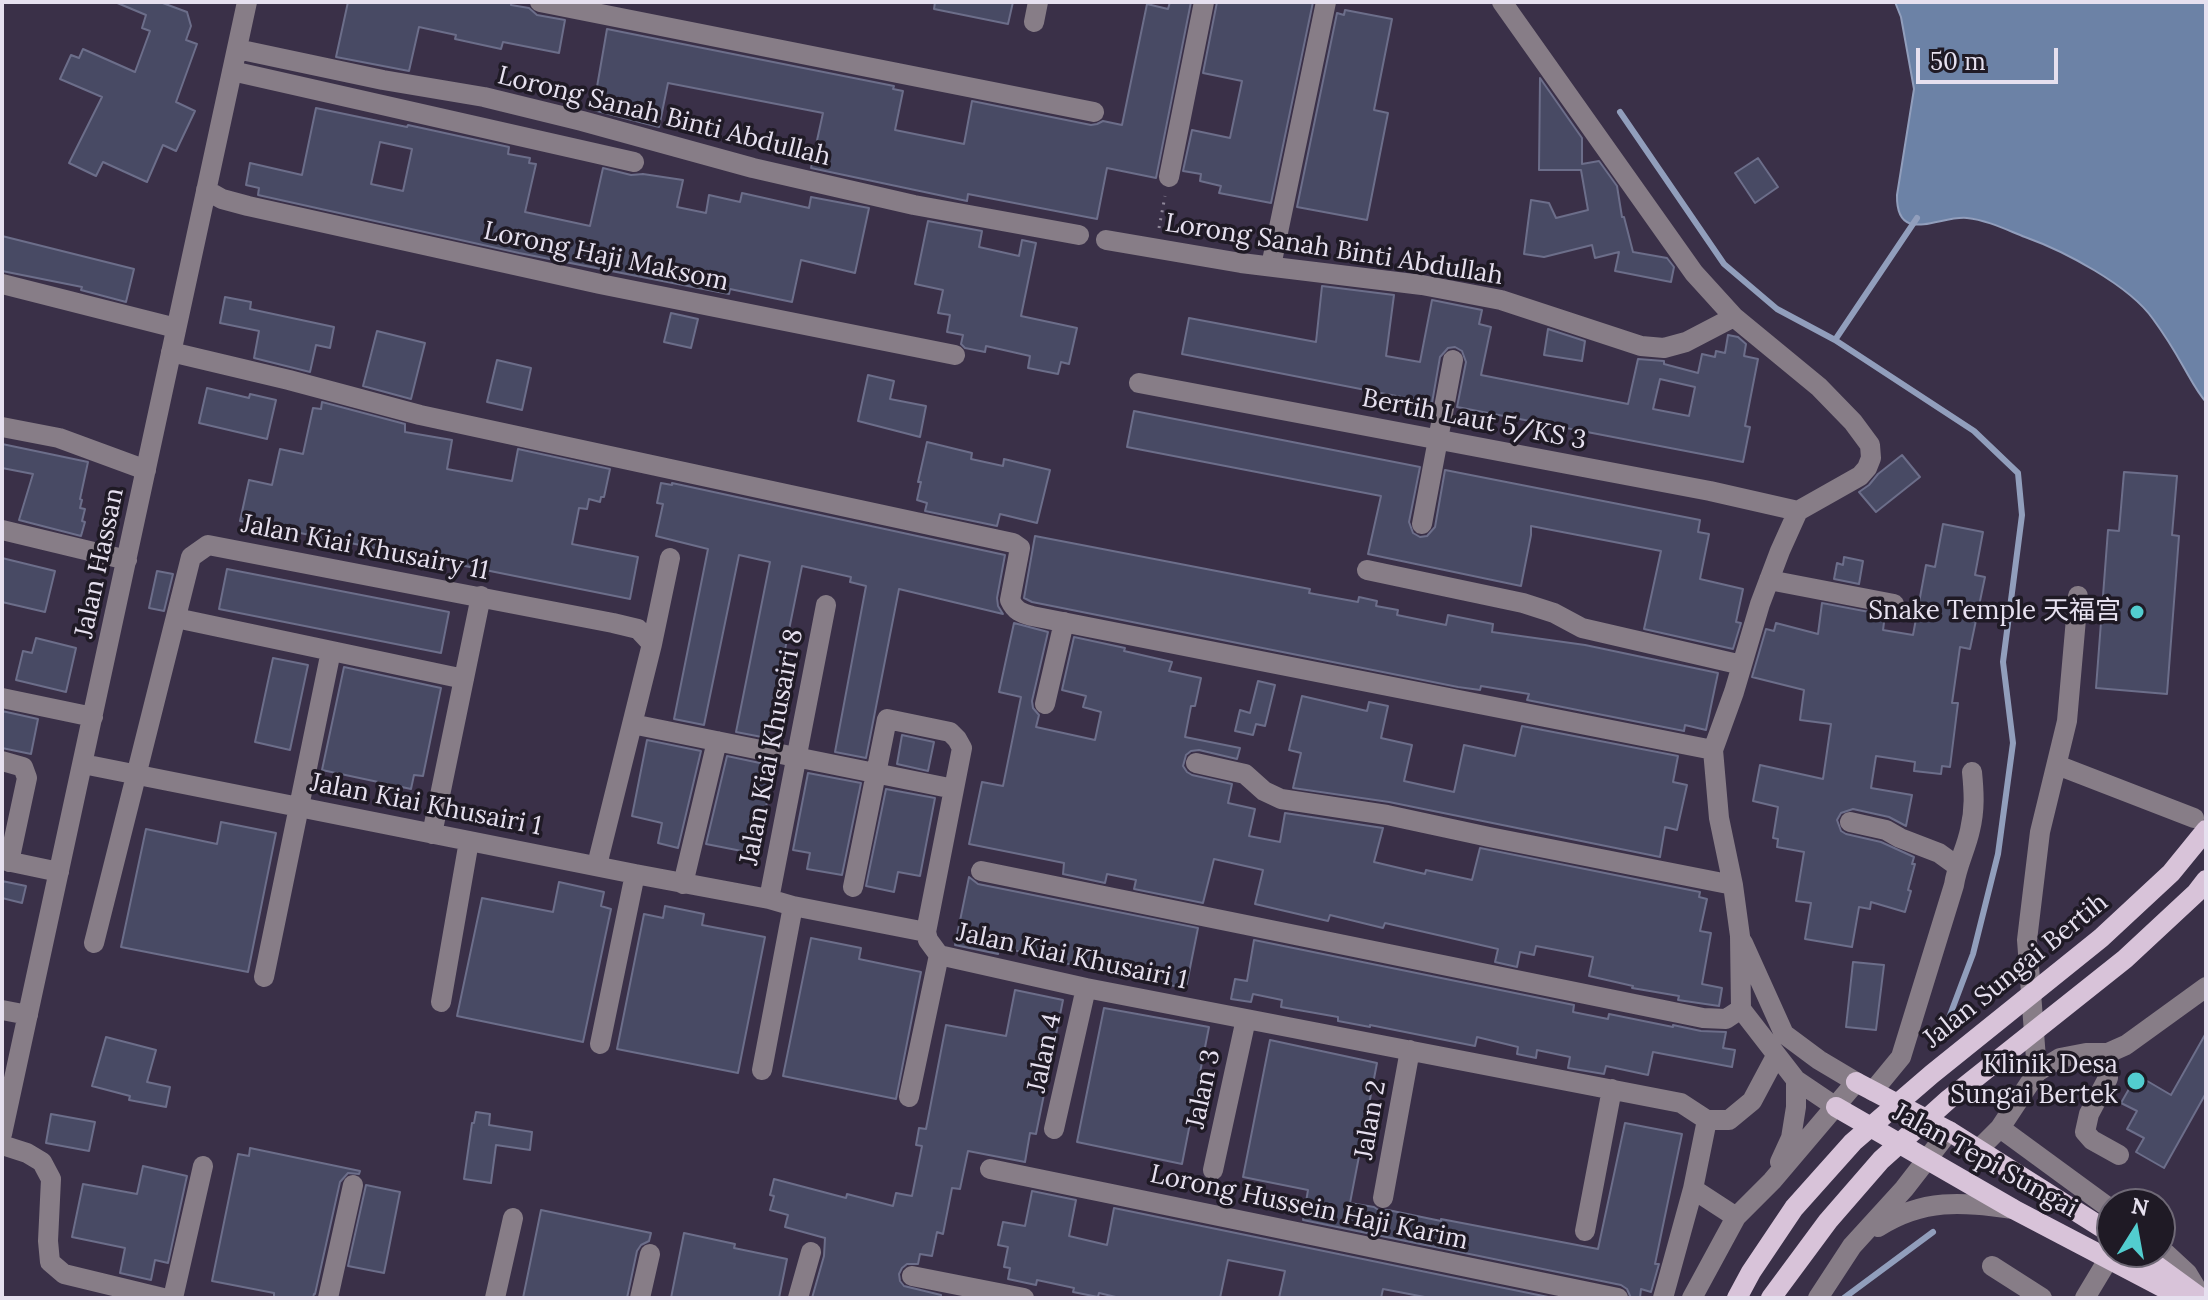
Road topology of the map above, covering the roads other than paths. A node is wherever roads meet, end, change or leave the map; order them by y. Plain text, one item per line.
1 (247, 2) edge
2 (540, 2) edge
3 (1204, 2) edge
4 (1326, 2) edge
5 (1502, 2) edge
6 (243, 51) junction
7 (232, 71) junction
8 (1094, 112) dead end
9 (634, 162) dead end
10 (1169, 177) road end
11 (214, 194) junction
12 (1079, 235) dead end
13 (1106, 240) dead end
14 (1271, 266) junction
15 (2, 284) edge
16 (1734, 317) junction
17 (176, 328) junction
18 (180, 355) junction
19 (955, 355) dead end
20 (1453, 360) dead end
21 (1139, 383) dead end
22 (2, 427) edge
23 (1438, 440) junction
24 (146, 470) junction
25 (1798, 511) junction
26 (1422, 524) dead end
27 (2, 530) edge
28 (670, 558) dead end
29 (127, 560) junction
30 (1367, 570) dead end
31 (1769, 580) junction
32 (481, 596) junction
33 (2078, 596) dead end
34 (1894, 604) dead end
35 (826, 605) dead end
36 (176, 618) junction
37 (1064, 622) junction
38 (652, 644) junction
39 (331, 651) junction
40 (1742, 665) junction
41 (464, 679) junction
42 (2, 698) edge
43 (1045, 704) dead end
44 (93, 717) junction
45 (632, 724) junction
46 (717, 741) junction
47 (1713, 750) junction
48 (797, 757) junction
49 (2, 761) edge
50 (1196, 763) dead end
51 (83, 764) junction
52 (2057, 765) junction
53 (1972, 772) dead end
54 (875, 773) junction
55 (136, 774) junction
56 (954, 789) junction
57 (300, 807) junction
58 (1850, 822) dead end
59 (2200, 824) edge
60 (432, 834) junction
61 (469, 841) junction
62 (6, 861) edge
63 (597, 865) junction
64 (1957, 866) junction
65 (981, 871) dead end
66 (59, 872) junction
67 (635, 874) junction
68 (2206, 880) edge
69 (683, 884) junction
70 (1733, 885) junction
71 (853, 887) dead end
72 (769, 899) junction
73 (793, 906) junction
74 (926, 932) junction
75 (1740, 936) junction
76 (94, 943) dead end
77 (939, 955) junction
78 (264, 977) dead end
79 (2206, 987) edge
80 (1086, 988) junction
81 (441, 1002) dead end
82 (1741, 1009) junction
83 (2, 1010) edge
84 (28, 1015) junction
85 (1246, 1019) junction
86 (600, 1044) dead end
87 (1410, 1050) junction
88 (2108, 1053) junction
89 (1776, 1056) junction
90 (762, 1070) dead end
91 (2037, 1072) junction
92 (1796, 1080) junction
93 (1865, 1086) junction
94 (1612, 1089) junction
95 (909, 1097) dead end
96 (1836, 1107) junction
97 (1707, 1120) junction
98 (2000, 1128) junction
99 (1054, 1129) dead end
100 (1949, 1131) junction
101 (2, 1134) edge
102 (2, 1145) edge
103 (1978, 1150) junction
104 (2119, 1155) dead end
105 (1926, 1159) junction
106 (203, 1166) dead end
107 (990, 1169) dead end
108 (1213, 1170) dead end
109 (1772, 1181) junction
110 (353, 1185) dead end
111 (1693, 1189) junction
112 (1383, 1198) dead end
113 (2096, 1198) edge
114 (2013, 1209) junction
115 (1736, 1217) junction
116 (513, 1218) dead end
117 (2096, 1224) edge
118 (1585, 1231) dead end
119 (1852, 1246) junction
120 (2096, 1251) edge
121 (811, 1252) dead end
122 (650, 1254) dead end
123 (2176, 1263) edge
124 (1992, 1266) dead end
125 (2103, 1268) edge
126 (2128, 1268) edge
127 (2160, 1268) edge
128 (912, 1276) dead end
129 (163, 1298) edge
130 (173, 1298) edge
131 (328, 1298) edge
132 (495, 1298) edge
133 (640, 1298) edge
134 (798, 1298) edge
135 (1024, 1298) edge
136 (1618, 1298) edge
137 (1663, 1298) edge
138 (1692, 1298) edge
139 (1737, 1298) edge
140 (1771, 1298) edge
141 (1818, 1298) edge
142 (2042, 1298) edge
143 (2085, 1298) edge
144 (2183, 1298) edge
145 (2202, 1298) edge

1 - 6 street, Jalan Hassan
2 - 8 street
3 - 10 street
4 - 14 street
5 - 16 street
6 - 7 street, Jalan Hassan
6 - 12 street, Lorong Sanah Binti Abdullah
7 - 9 street
7 - 11 street, Jalan Hassan
11 - 17 street, Jalan Hassan
11 - 19 street, Lorong Haji Maksom
13 - 14 street, Lorong Sanah Binti Abdullah
14 - 16 street, Lorong Sanah Binti Abdullah
15 - 17 street
16 - 25 street
17 - 18 street, Jalan Hassan
18 - 24 street, Jalan Hassan
18 - 37 street
20 - 23 street
21 - 23 street, Bertih Laut 5/KS 3
22 - 24 street
23 - 25 street, Bertih Laut 5/KS 3
23 - 26 street
24 - 29 street, Jalan Hassan
25 - 31 street
27 - 29 street
28 - 38 street
29 - 44 street, Jalan Hassan
30 - 40 street
31 - 34 street
31 - 40 street
32 - 36 street, Jalan Kiai Khusairy 11
32 - 38 street, Jalan Kiai Khusairy 11
32 - 41 street
33 - 52 street
35 - 48 street, Jalan Kiai Khusairi 8
36 - 39 street
36 - 55 street, Jalan Kiai Khusairy 11
37 - 43 street
37 - 47 street
38 - 45 street
39 - 41 street
39 - 57 street
40 - 47 street
41 - 60 street
42 - 44 street
44 - 51 street, Jalan Hassan
45 - 46 street
45 - 63 street
46 - 48 street
46 - 69 street
47 - 70 street
48 - 54 street
48 - 72 street, Jalan Kiai Khusairi 8
49 - 62 street
50 - 70 street
51 - 55 street, Jalan Kiai Khusairi 1
51 - 66 street, Jalan Hassan
52 - 59 street
52 - 91 street
53 - 64 street
54 - 56 street
54 - 56 street
54 - 71 street
55 - 57 street, Jalan Kiai Khusairi 1
55 - 76 street, Jalan Kiai Khusairy 11
56 - 74 street
57 - 60 street, Jalan Kiai Khusairi 1
57 - 78 street
58 - 64 street
59 - 139 main road, Jalan Sungai Bertih, bridge
60 - 61 street, Jalan Kiai Khusairi 1
61 - 63 street, Jalan Kiai Khusairi 1
61 - 81 street
62 - 66 street
63 - 67 street, Jalan Kiai Khusairi 1
64 - 93 street
65 - 82 street
66 - 84 street, Jalan Hassan
67 - 69 street, Jalan Kiai Khusairi 1
67 - 86 street
68 - 140 main road, bridge
69 - 72 street, Jalan Kiai Khusairi 1
70 - 75 street
72 - 73 street, Jalan Kiai Khusairi 1
73 - 74 street, Jalan Kiai Khusairi 1
73 - 90 street
74 - 77 street, Jalan Kiai Khusairi 1
75 - 82 street
75 - 93 street
77 - 80 street, Jalan Kiai Khusairi 1
77 - 95 street
79 - 88 street
80 - 85 street, Jalan Kiai Khusairi 1
80 - 99 street, Jalan 4
82 - 89 street
83 - 84 street
84 - 101 street, Jalan Hassan
85 - 87 street, Jalan Kiai Khusairi 1
85 - 108 street, Jalan 3
87 - 94 street, Jalan Kiai Khusairi 1
87 - 112 street, Jalan 2
88 - 91 street
88 - 104 street
89 - 92 street
89 - 97 street
91 - 98 street
92 - 96 street
92 - 109 street
93 - 96 street
93 - 100 main road, Jalan Tepi Sungai
94 - 97 street, Jalan Kiai Khusairi 1
94 - 118 street
96 - 105 main road, Jalan Tepi Sungai
96 - 109 street
97 - 111 street
98 - 103 street
98 - 113 street
100 - 103 main road, Jalan Tepi Sungai
100 - 105 street
102 - 129 street
103 - 117 main road, Jalan Tepi Sungai
105 - 114 main road, Jalan Tepi Sungai
105 - 119 street
106 - 130 street
107 - 136 street, Lorong Hussein Haji Karim
109 - 115 street
110 - 131 street
111 - 115 street
111 - 137 street
114 - 119 street
114 - 120 main road, Jalan Tepi Sungai
115 - 138 street
116 - 132 street
119 - 141 street
121 - 134 street
122 - 133 street
123 - 145 street
124 - 142 street
125 - 143 street
126 - 144 main road, Jalan Tepi Sungai
127 - 145 main road
128 - 135 street

